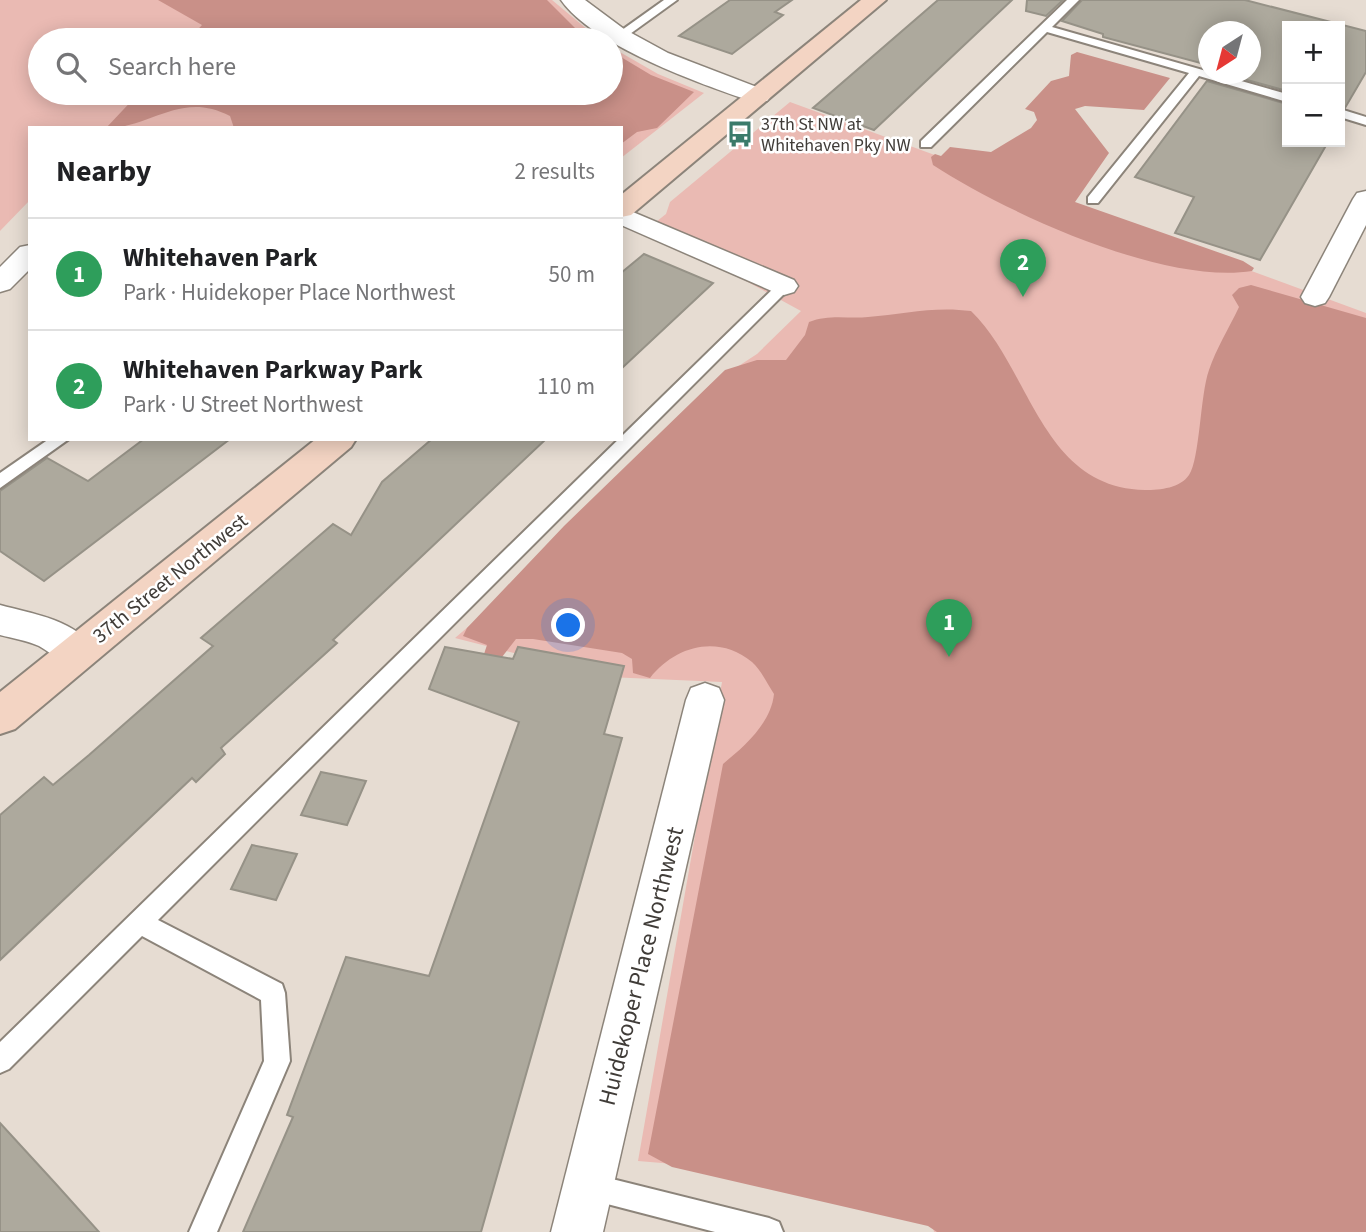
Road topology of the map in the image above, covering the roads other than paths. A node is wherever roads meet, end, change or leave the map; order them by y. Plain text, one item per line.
1 (572, 0) edge
2 (671, 0) edge
3 (875, 0) edge
4 (1073, 0) edge
5 (608, 28) edge
6 (1044, 28) junction
7 (623, 35) edge
8 (623, 39) edge
9 (1196, 72) junction
10 (759, 96) junction
11 (1282, 97) edge
12 (1345, 115) edge
13 (1366, 121) edge
14 (926, 144) dead end
15 (1366, 199) edge
16 (1093, 200) dead end
17 (623, 207) edge
18 (623, 216) edge
19 (28, 255) edge
20 (0, 283) edge
21 (784, 286) joint
22 (1315, 298) dead end
23 (58, 441) edge
24 (337, 441) edge
25 (0, 482) edge
26 (0, 620) edge
27 (77, 653) junction
28 (705, 700) dead end
29 (0, 716) edge
30 (140, 923) junction
31 (0, 1060) edge
32 (582, 1209) edge
33 (203, 1232) edge
34 (769, 1232) edge

1 - 5 street
2 - 7 lane
3 - 10 street
4 - 6 lane
6 - 9 lane
6 - 14 lane
8 - 10 street
9 - 11 lane
9 - 16 lane
10 - 17 street
12 - 13 lane
15 - 22 street
18 - 21 street
19 - 20 street
21 - 30 lane
23 - 25 lane
24 - 27 street, 37th Street Northwest
26 - 27 street
27 - 29 street, 37th Street Northwest
28 - 32 street, Huidekoper Place Northwest
30 - 31 lane
30 - 33 lane
32 - 34 lane

